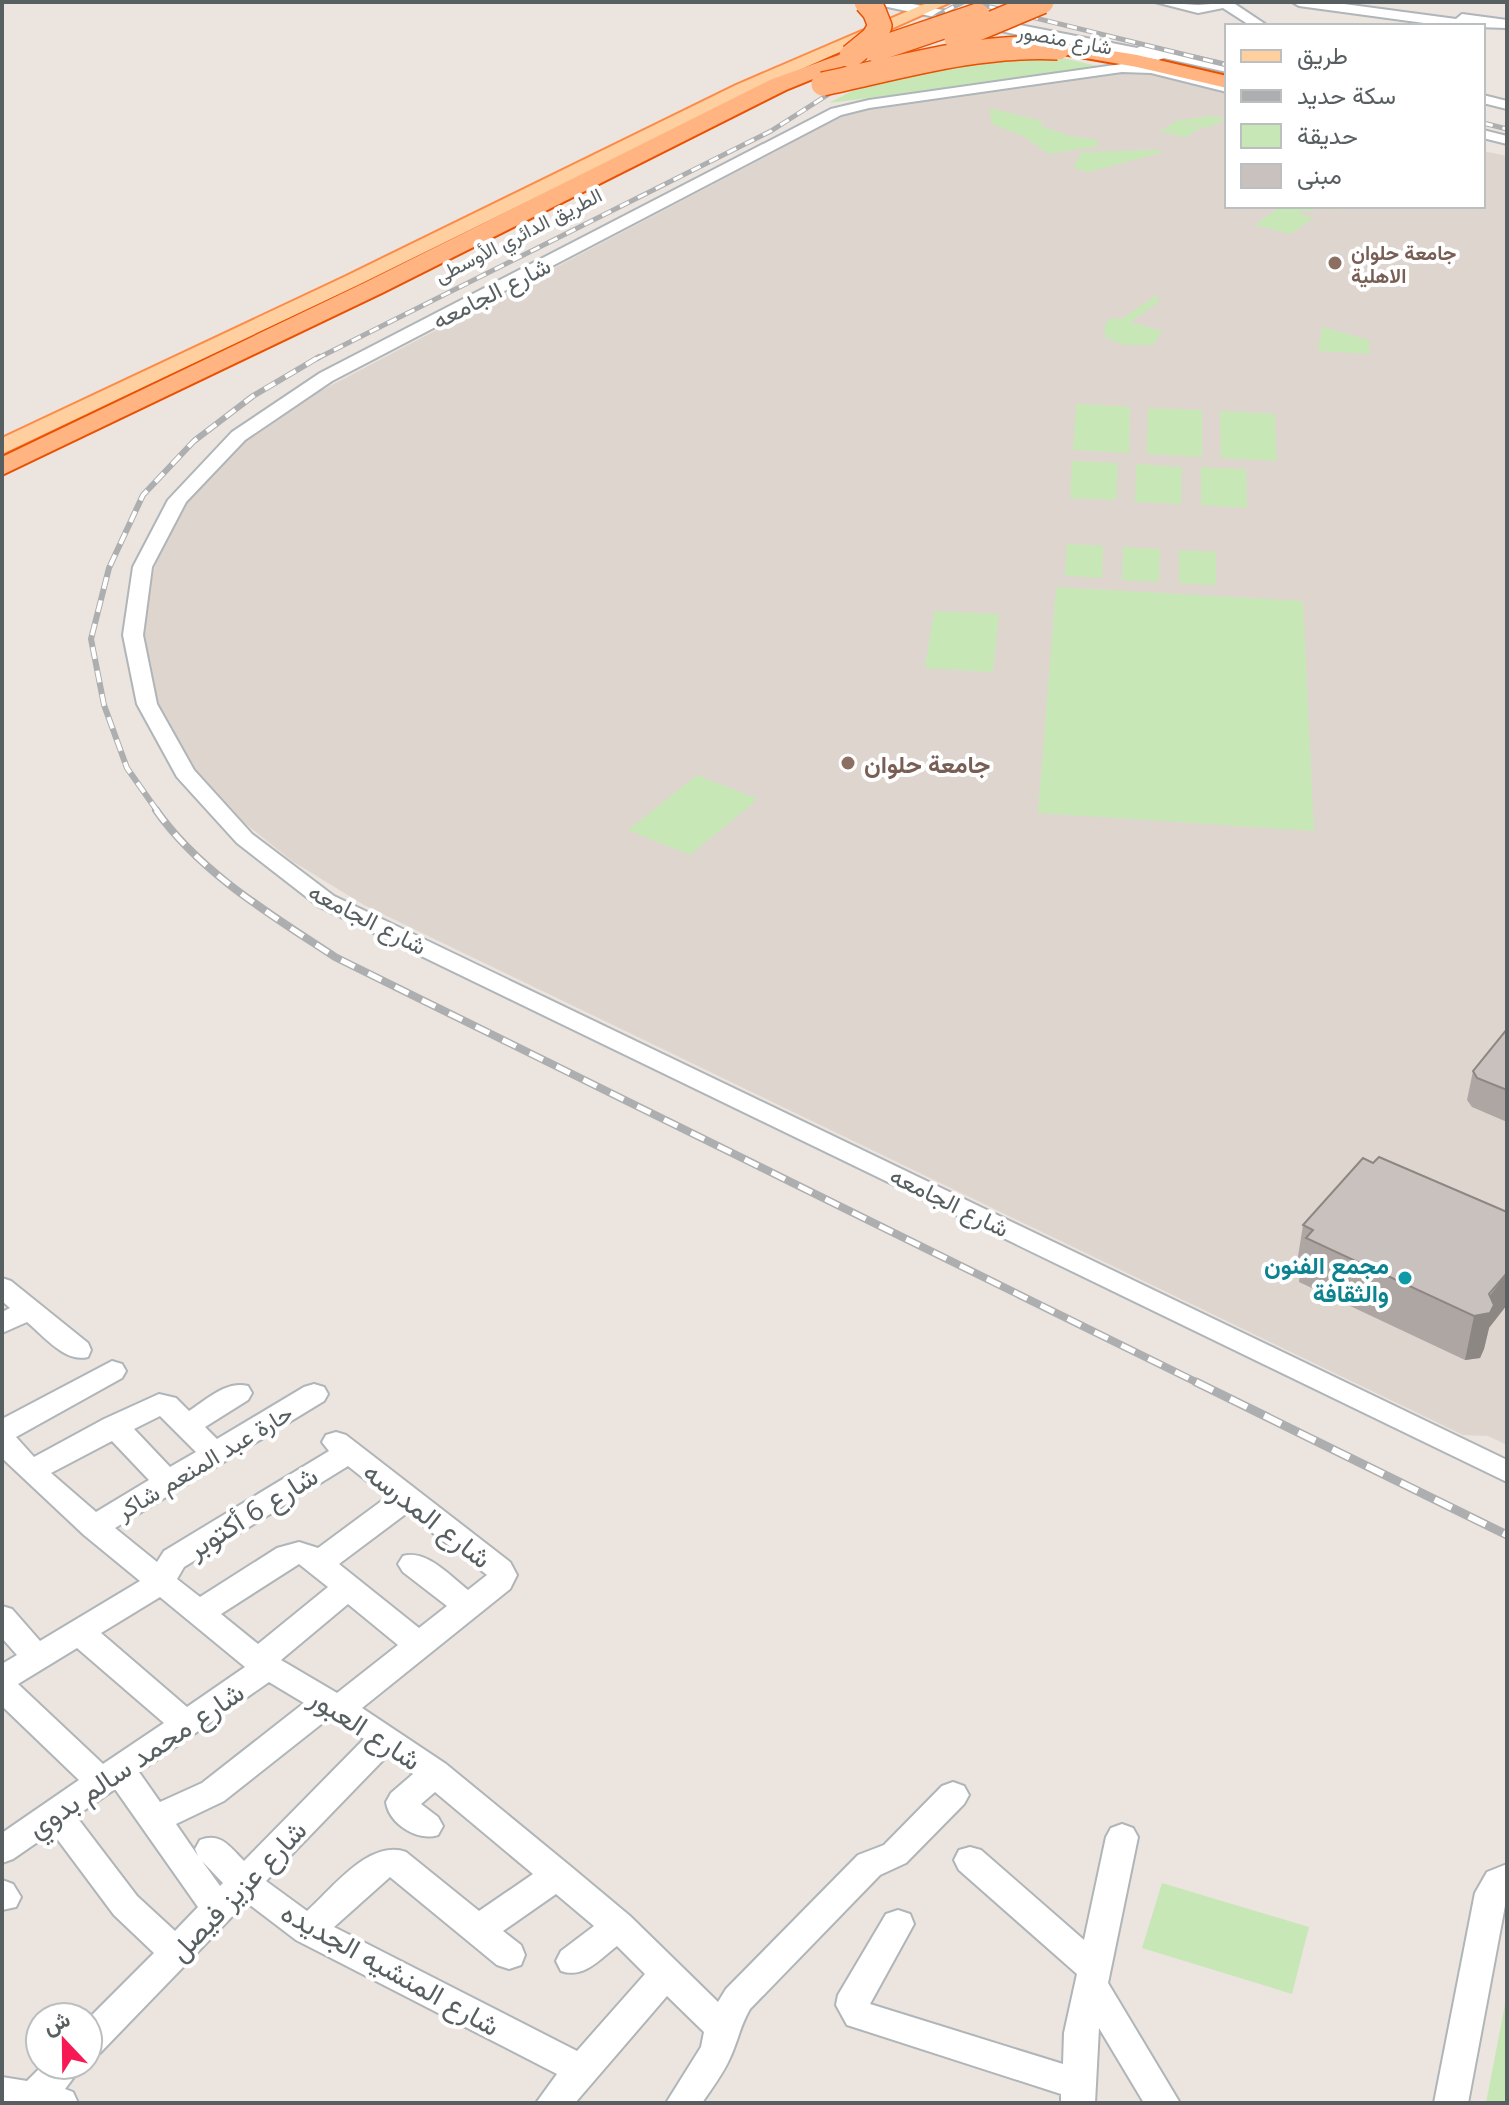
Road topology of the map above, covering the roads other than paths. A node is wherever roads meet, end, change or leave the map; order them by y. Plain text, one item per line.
1 (866, 2) edge
2 (1009, 2) edge
3 (1042, 2) edge
4 (1299, 2) edge
5 (1343, 2) edge
6 (1228, 3) edge
7 (1166, 4) edge
8 (914, 5) edge
9 (1213, 21) dead end
10 (1257, 24) edge
11 (1462, 24) edge
12 (1485, 27) edge
13 (1507, 27) edge
14 (850, 57) junction
15 (1225, 70) edge
16 (1225, 82) edge
17 (823, 84) junction
18 (1225, 88) edge
19 (1485, 90) edge
20 (1507, 95) edge
21 (1485, 100) edge
22 (1507, 105) edge
23 (1485, 134) edge
24 (1507, 140) edge
25 (1485, 142) edge
26 (1507, 148) edge
27 (2, 439) edge
28 (2, 447) edge
29 (2, 467) edge
30 (2, 487) edge
31 (2, 1287) edge
32 (30, 1309) junction
33 (2, 1324) edge
34 (78, 1350) dead end
35 (112, 1371) dead end
36 (238, 1393) dead end
37 (314, 1394) dead end
38 (114, 1426) junction
39 (187, 1426) junction
40 (2, 1432) edge
41 (2, 1440) edge
42 (342, 1447) joint
43 (215, 1454) junction
44 (31, 1471) junction
45 (1507, 1472) edge
46 (168, 1483) junction
47 (408, 1497) junction
48 (94, 1527) junction
49 (319, 1563) junction
50 (413, 1564) dead end
51 (160, 1583) junction
52 (348, 1588) junction
53 (468, 1606) junction
54 (197, 1614) junction
55 (2, 1617) edge
56 (79, 1632) junction
57 (419, 1645) junction
58 (37, 1658) junction
59 (263, 1664) junction
60 (2, 1679) edge
61 (2, 1687) edge
62 (333, 1705) junction
63 (186, 1724) junction
64 (386, 1737) junction
65 (435, 1773) junction
66 (111, 1776) junction
67 (953, 1795) dead end
68 (56, 1813) junction
69 (155, 1819) junction
70 (427, 1826) dead end
71 (1122, 1837) dead end
72 (211, 1849) dead end
73 (2, 1850) edge
74 (970, 1860) dead end
75 (558, 1875) junction
76 (1507, 1878) edge
77 (244, 1883) junction
78 (218, 1909) junction
79 (898, 1924) dead end
80 (618, 1926) junction
81 (308, 1930) junction
82 (478, 1930) junction
83 (177, 1951) junction
84 (509, 1955) dead end
85 (573, 1961) dead end
86 (667, 1972) junction
87 (1093, 1977) junction
88 (104, 2026) edge
89 (721, 2027) junction
90 (582, 2070) junction
91 (50, 2081) edge
92 (1077, 2094) edge
93 (32, 2098) edge
94 (553, 2103) edge
95 (683, 2103) edge
96 (1163, 2103) edge
97 (1451, 2103) edge

1 - 14 highway, bridge
2 - 14 highway, الطريق الدائري الأوسطى, bridge
3 - 17 highway, الطريق الدائري الأوسطى, bridge
4 - 11 street
5 - 13 street
6 - 7 street
6 - 10 street
7 - 9 street
8 - 15 street, شارع منصور
8 - 27 main road
8 - 28 main road
12 - 13 street
14 - 29 highway, الطريق الدائري الأوسطى
16 - 17 highway, bridge
17 - 30 highway, الطريق الدائري الأوسطى
18 - 45 street, شارع الجامعه
19 - 20 street
21 - 22 street
23 - 24 street
25 - 26 street
31 - 32 street
32 - 33 street
32 - 34 street
35 - 40 street
36 - 39 street
37 - 43 street, حارة عبد المنعم شاكر
38 - 39 street
38 - 44 street
38 - 46 street
39 - 43 street
41 - 44 street, شارع العبور
42 - 47 street, شارع المدرسه
42 - 51 street, شارع 6 أكتوبر
43 - 46 street, حارة عبد المنعم شاكر
44 - 48 street, شارع العبور
46 - 48 street, حارة عبد المنعم شاكر
47 - 49 street
47 - 53 street, شارع المدرسه
48 - 51 street, شارع العبور
49 - 52 street
49 - 54 street
50 - 53 street
51 - 54 street, شارع العبور
51 - 56 street, شارع 6 أكتوبر
52 - 57 street
52 - 59 street, شارع محمد سالم بدوي
53 - 57 street, شارع المدرسه
54 - 59 street, شارع العبور
55 - 58 street
56 - 58 street, شارع 6 أكتوبر
56 - 63 street
57 - 62 street, شارع المدرسه
58 - 60 street, شارع 6 أكتوبر
59 - 62 street, شارع العبور
59 - 63 street, شارع محمد سالم بدوي
61 - 66 street
62 - 64 street, شارع العبور
62 - 69 street, شارع المدرسه
63 - 66 street, شارع محمد سالم بدوي
64 - 65 street, شارع العبور
64 - 77 street, شارع عزيز فيصل
65 - 70 street
65 - 75 street, شارع العبور
66 - 68 street, شارع محمد سالم بدوي
66 - 69 street
67 - 89 street
68 - 73 street, شارع محمد سالم بدوي
68 - 83 street
69 - 78 street
71 - 87 street
72 - 77 street, شارع المنشيه الجديده
74 - 87 street
75 - 80 street, شارع العبور
75 - 82 street
76 - 97 street
77 - 78 street, شارع عزيز فيصل
77 - 81 street, شارع المنشيه الجديده
78 - 83 street, شارع عزيز فيصل
79 - 92 street
80 - 85 street
80 - 86 street, شارع العبور
81 - 82 street
81 - 90 street, شارع المنشيه الجديده
82 - 84 street
83 - 88 street, شارع عزيز فيصل
86 - 89 street, شارع العبور
86 - 90 street
87 - 92 street
87 - 96 street
89 - 95 street
90 - 94 street
91 - 93 street

